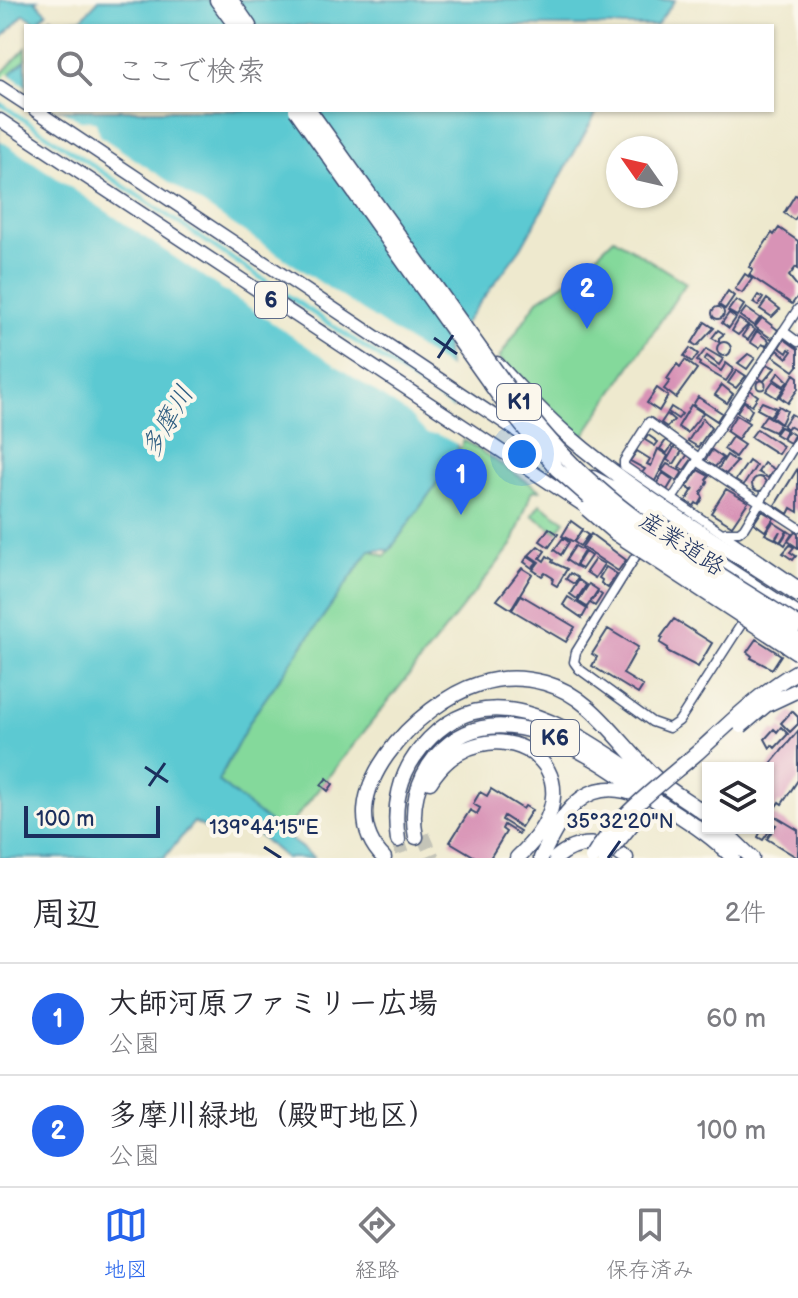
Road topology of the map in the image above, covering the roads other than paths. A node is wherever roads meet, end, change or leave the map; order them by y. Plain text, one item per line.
1 (217, 0) edge
2 (231, 0) edge
3 (235, 24) edge
4 (248, 24) edge
5 (0, 87) edge
6 (24, 103) edge
7 (38, 112) edge
8 (297, 112) edge
9 (310, 112) edge
10 (0, 120) edge
11 (798, 309) edge
12 (468, 331) junction
13 (783, 331) junction
14 (798, 342) edge
15 (525, 431) junction
16 (798, 440) edge
17 (561, 457) junction
18 (698, 459) junction
19 (672, 499) junction
20 (760, 503) junction
21 (649, 517) junction
22 (798, 527) edge
23 (722, 539) junction
24 (635, 540) junction
25 (798, 585) edge
26 (798, 595) edge
27 (798, 602) edge
28 (748, 612) junction
29 (798, 614) edge
30 (798, 625) edge
31 (798, 640) edge
32 (798, 646) edge
33 (798, 653) edge
34 (798, 671) edge
35 (798, 690) edge
36 (702, 819) edge
37 (702, 820) edge
38 (702, 820) edge
39 (702, 821) edge
40 (714, 834) edge
41 (727, 834) edge
42 (398, 840) tunnel mouth
43 (384, 858) edge
44 (517, 858) edge
45 (541, 858) edge
46 (556, 858) edge
47 (592, 858) edge
48 (604, 858) edge
49 (626, 858) edge
50 (733, 858) edge
51 (752, 858) edge

1 - 3 highway
2 - 4 highway
5 - 6 main road
7 - 17 main road, 6, bridge
8 - 15 highway, K1, bridge
9 - 12 highway, K1, bridge
10 - 24 main road, 産業道路 / 6
11 - 13 street
12 - 17 highway, K1, bridge
12 - 23 highway, bridge
13 - 14 street
13 - 18 street
15 - 31 highway, K1, bridge
15 - 33 highway, bridge
16 - 20 street
17 - 21 main road, 産業道路 / 6
17 - 27 highway, bridge
17 - 30 highway, K1, bridge
18 - 19 street
18 - 19 street
18 - 20 street
19 - 23 street
20 - 22 street
20 - 23 street
21 - 24 street
21 - 29 main road, 産業道路 / 6
23 - 25 street
23 - 26 highway
24 - 28 main road, 産業道路 / 6
24 - 28 street
28 - 32 main road, 産業道路 / 6
34 - 47 highway, bridge
35 - 48 highway, bridge
36 - 43 highway
37 - 44 highway, K6
38 - 42 highway, K6
39 - 45 highway
40 - 50 highway, K6
41 - 51 highway
46 - 49 highway

